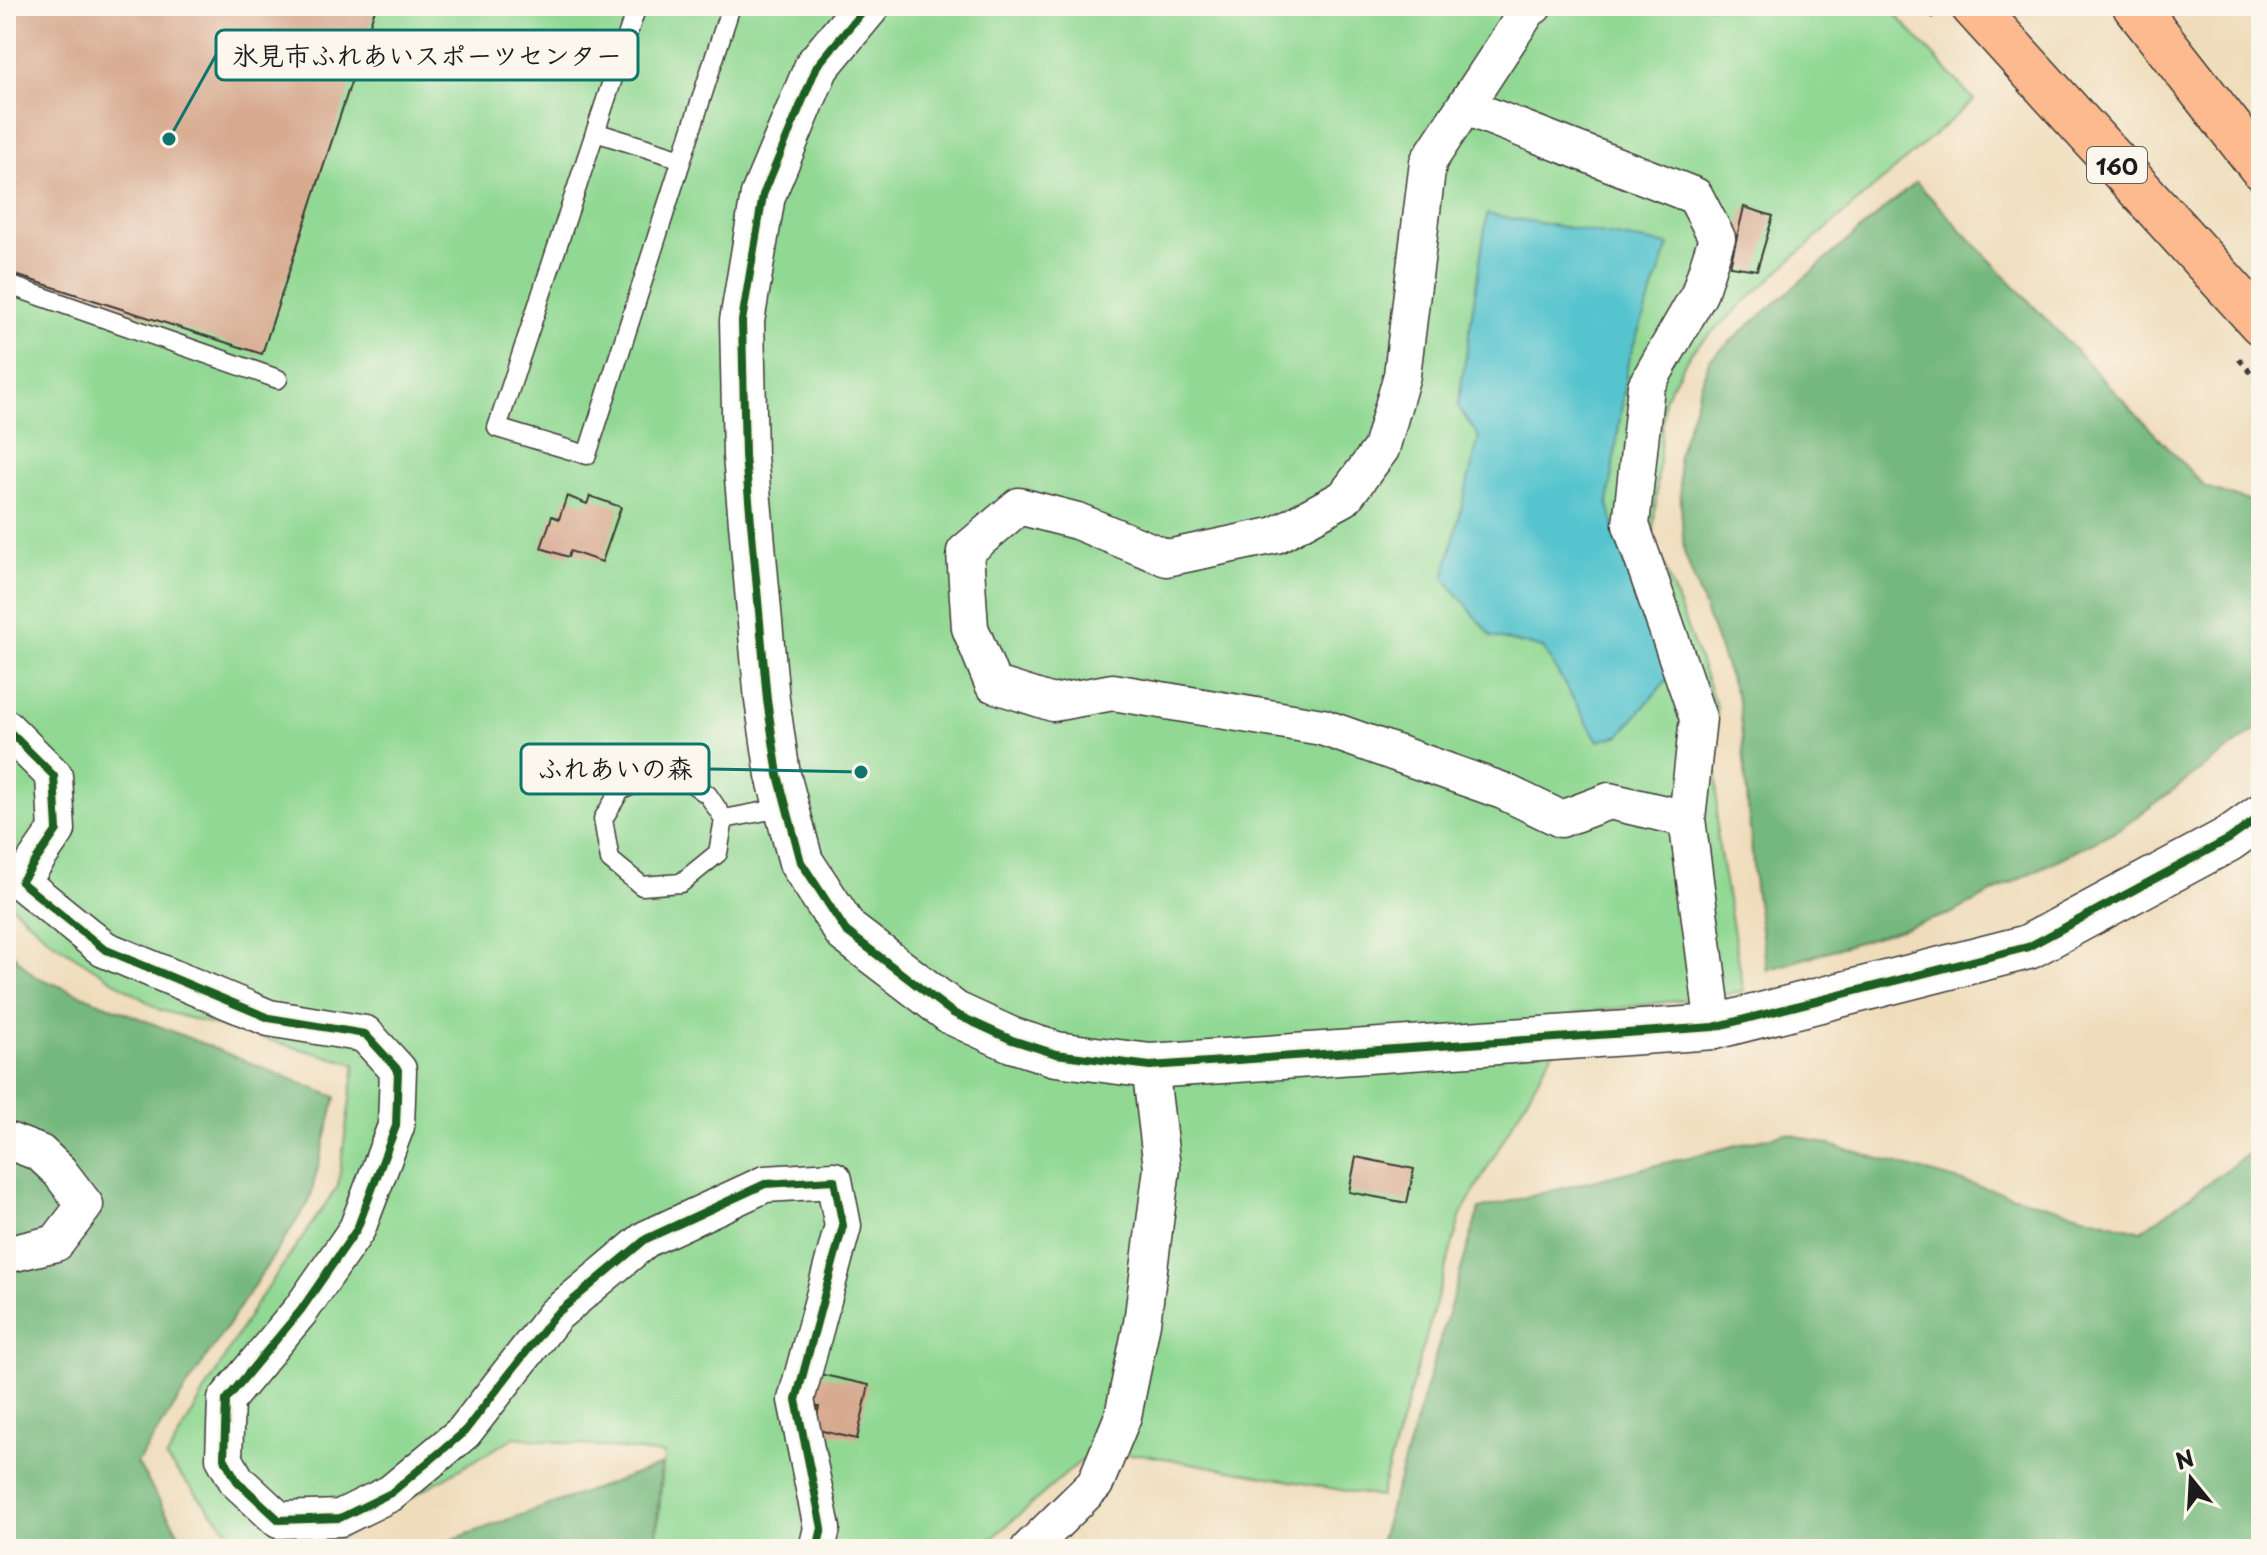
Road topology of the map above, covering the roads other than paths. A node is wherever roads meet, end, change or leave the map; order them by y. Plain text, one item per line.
1 (637, 6) edge
2 (731, 6) edge
3 (867, 6) edge
4 (1534, 6) edge
5 (1973, 6) edge
6 (2135, 6) edge
7 (1466, 107) junction
8 (595, 132) junction
9 (682, 159) junction
10 (2261, 167) edge
11 (6, 284) edge
12 (2261, 323) edge
13 (278, 379) dead end
14 (6, 728) edge
15 (787, 807) junction
16 (2261, 816) edge
17 (724, 819) junction
18 (1687, 819) junction
19 (1714, 1027) junction
20 (1150, 1066) junction
21 (6, 1140) edge
22 (6, 1255) edge
23 (817, 1549) edge
24 (1029, 1549) edge

1 - 8 lane
2 - 9 lane
3 - 15 street
4 - 7 street
5 - 12 highway, 160
6 - 10 highway
7 - 18 street
7 - 18 street
8 - 9 lane
8 - 9 lane
11 - 13 lane
14 - 23 street
15 - 17 lane
15 - 20 street
16 - 19 street
17 - 17 lane
18 - 19 street
19 - 20 street
20 - 24 street
21 - 22 street

